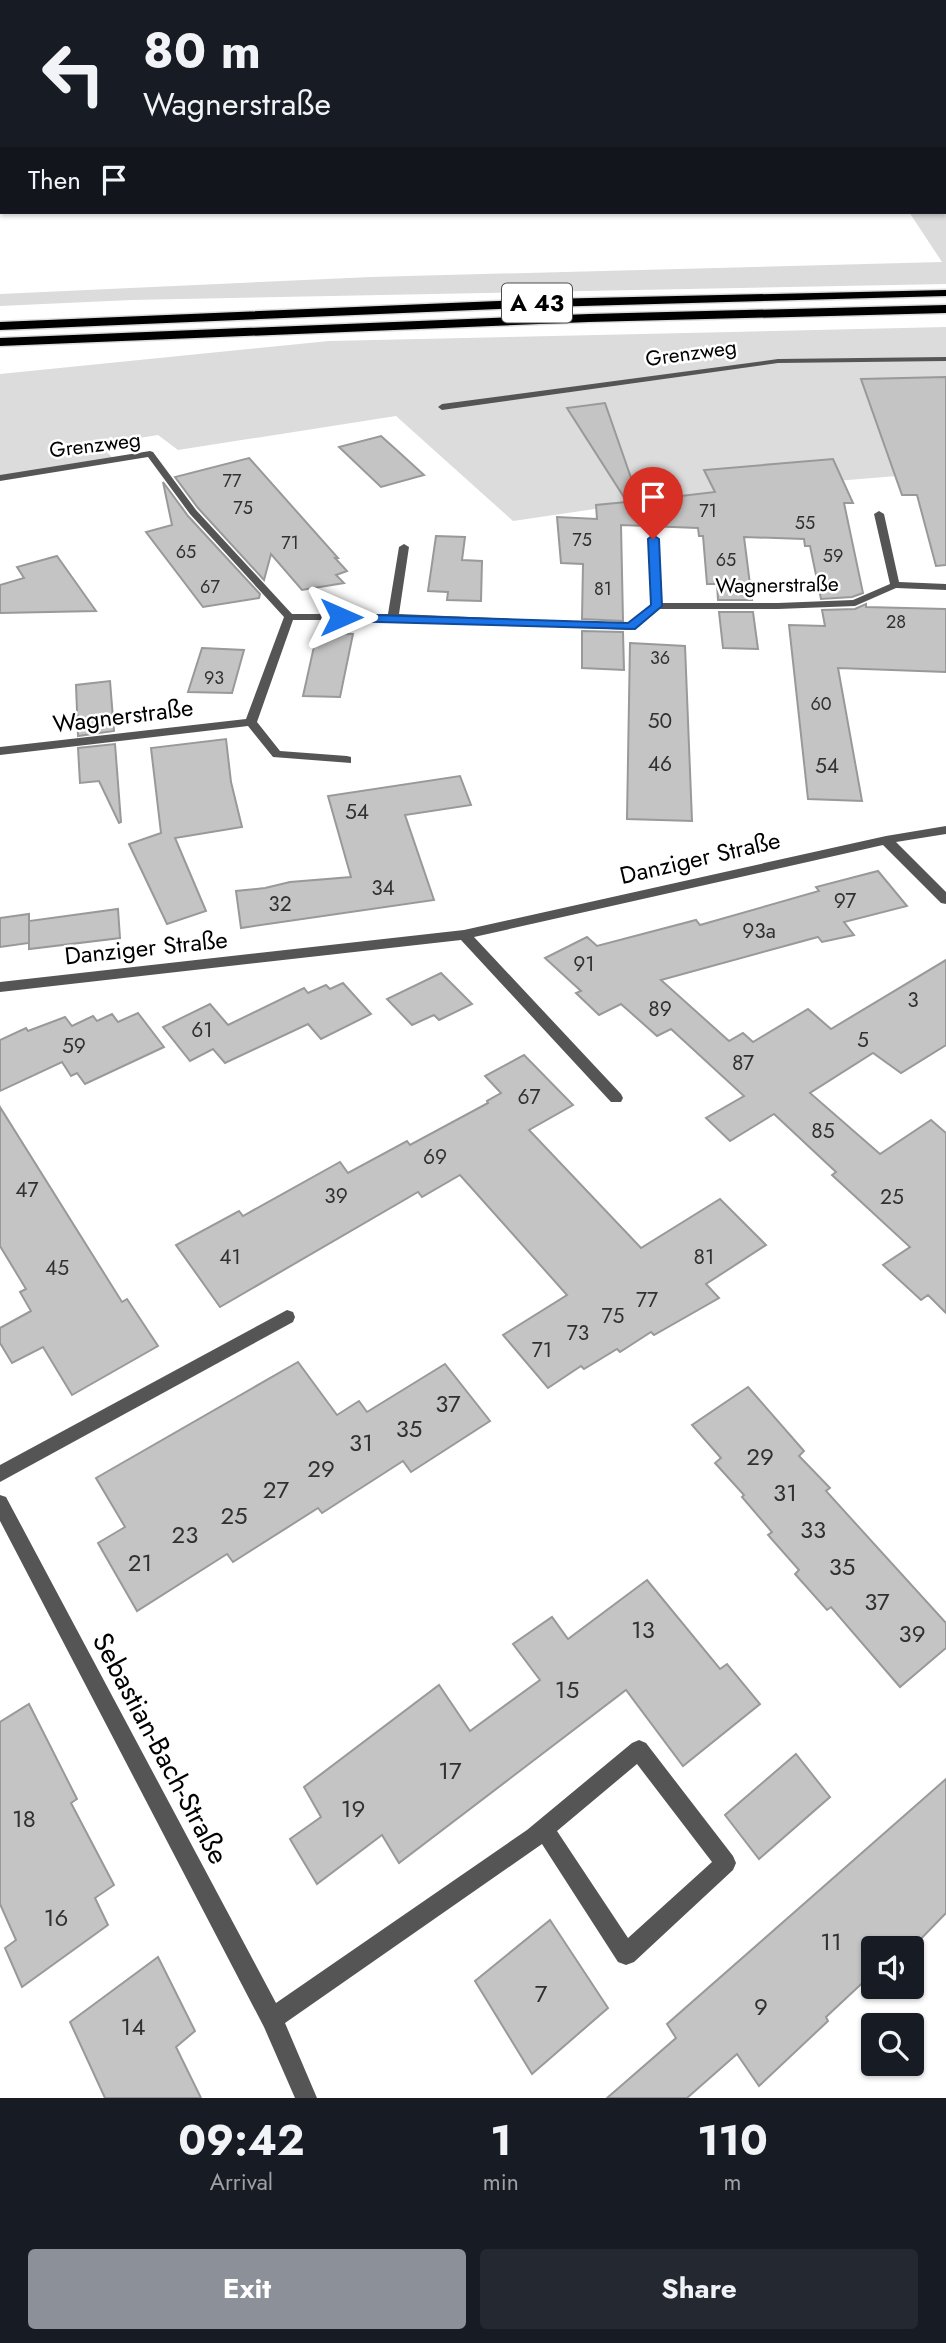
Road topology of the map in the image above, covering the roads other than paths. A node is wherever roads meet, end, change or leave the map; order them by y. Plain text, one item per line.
1 (946, 293) edge
2 (946, 309) edge
3 (0, 326) edge
4 (232, 332) junction
5 (0, 342) edge
6 (0, 352) edge
7 (946, 359) edge
8 (442, 407) dead end
9 (0, 478) edge
10 (879, 514) dead end
11 (653, 539) dead end
12 (404, 547) dead end
13 (895, 585) junction
14 (946, 587) edge
15 (656, 606) junction
16 (289, 617) junction
17 (393, 617) junction
18 (251, 722) junction
19 (0, 751) edge
20 (347, 760) dead end
21 (946, 830) edge
22 (886, 840) junction
23 (946, 900) edge
24 (464, 934) junction
25 (0, 987) edge
26 (616, 1098) dead end
27 (287, 1317) dead end
28 (0, 1474) edge
29 (0, 1503) edge
30 (544, 1829) junction
31 (272, 2020) junction
32 (306, 2098) edge

1 - 3 highway, A 43
2 - 4 highway, A 43
4 - 5 highway, A 43
4 - 6 highway
7 - 8 street, Grenzweg
9 - 16 street, Grenzweg
10 - 13 street
11 - 15 street
12 - 17 street
13 - 14 street, Wagnerstraße
13 - 15 street, Wagnerstraße
15 - 17 street
16 - 17 street
16 - 18 street
18 - 19 street, Wagnerstraße
18 - 20 street
21 - 22 street, Danziger Straße
22 - 23 street
22 - 24 street, Danziger Straße
24 - 25 street, Danziger Straße
24 - 26 street
27 - 28 street
29 - 31 street, Sebastian-Bach-Straße
30 - 30 street
30 - 31 street
31 - 32 street, Sebastian-Bach-Straße

